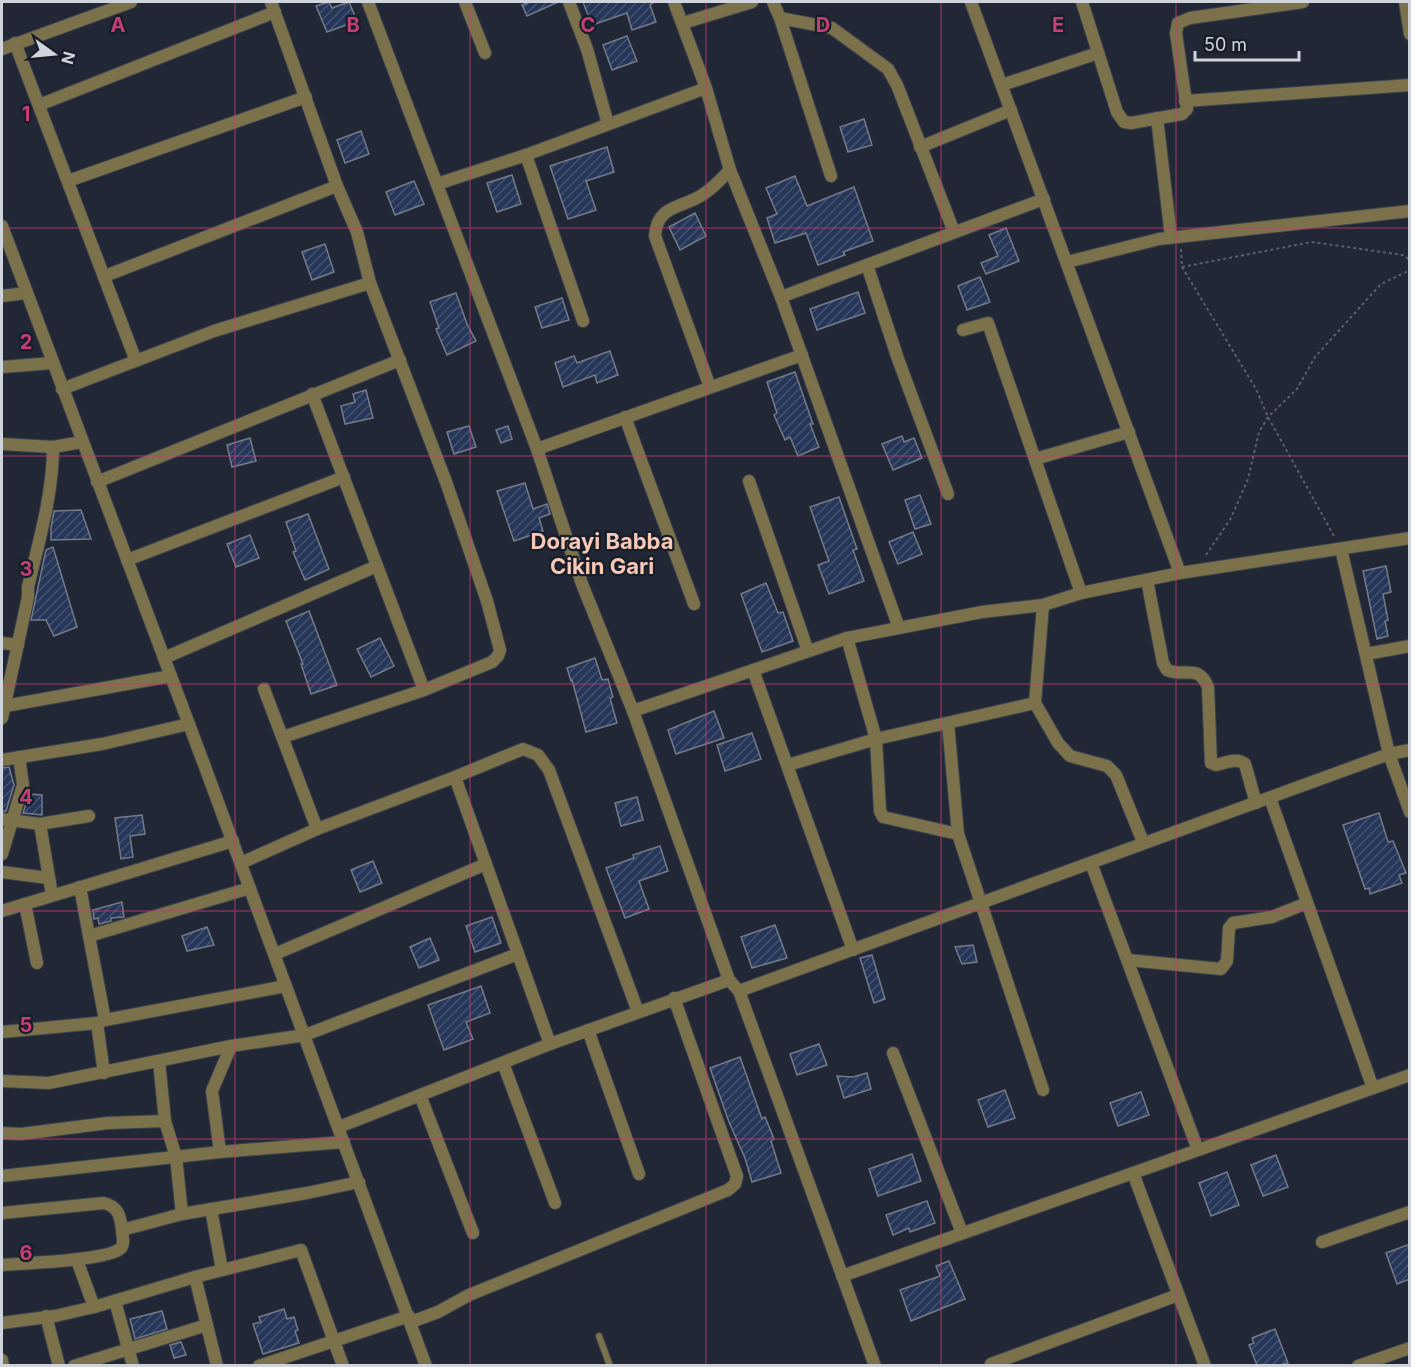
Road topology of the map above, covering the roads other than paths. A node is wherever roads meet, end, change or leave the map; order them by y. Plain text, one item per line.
1 (131, 2) edge
2 (368, 2) edge
3 (465, 2) edge
4 (568, 2) edge
5 (674, 2) edge
6 (752, 2) edge
7 (773, 2) edge
8 (971, 2) edge
9 (1082, 2) edge
10 (1303, 2) edge
11 (1405, 2) edge
12 (273, 7) edge
13 (780, 18) junction
14 (683, 23) junction
15 (1410, 34) edge
16 (15, 43) junction
17 (2, 49) edge
18 (485, 53) dead end
19 (1098, 53) junction
20 (1410, 85) edge
21 (1002, 86) junction
22 (706, 88) junction
23 (306, 97) junction
24 (1185, 101) junction
25 (39, 105) junction
26 (1011, 110) junction
27 (1157, 118) junction
28 (608, 124) junction
29 (920, 147) junction
30 (526, 155) junction
31 (730, 170) junction
32 (831, 176) dead end
33 (68, 181) junction
34 (437, 184) junction
35 (337, 186) junction
36 (1044, 199) junction
37 (1410, 211) edge
38 (2, 227) edge
39 (954, 232) junction
40 (1175, 237) junction
41 (1067, 262) junction
42 (867, 265) junction
43 (105, 276) junction
44 (370, 283) junction
45 (26, 293) junction
46 (2, 296) edge
47 (781, 297) junction
48 (583, 321) dead end
49 (963, 330) dead end
50 (802, 355) junction
51 (400, 360) junction
52 (136, 361) junction
53 (52, 363) junction
54 (2, 367) edge
55 (710, 387) junction
56 (62, 389) junction
57 (312, 394) junction
58 (625, 417) junction
59 (1129, 432) junction
60 (82, 442) junction
61 (2, 444) edge
62 (53, 447) junction
63 (537, 449) junction
64 (1035, 459) junction
65 (344, 477) junction
66 (748, 481) dead end
67 (97, 482) junction
68 (948, 494) dead end
69 (1410, 538) edge
70 (1341, 549) junction
71 (127, 560) junction
72 (377, 566) junction
73 (1180, 573) junction
74 (1147, 580) junction
75 (1081, 593) junction
76 (694, 604) dead end
77 (1043, 605) junction
78 (899, 628) junction
79 (847, 638) junction
80 (2, 643) edge
81 (18, 645) junction
82 (1410, 646) edge
83 (808, 651) junction
84 (1366, 654) junction
85 (164, 658) junction
86 (753, 670) junction
87 (171, 676) junction
88 (264, 689) dead end
89 (424, 690) junction
90 (4, 703) edge
91 (1035, 703) junction
92 (633, 711) junction
93 (948, 723) junction
94 (189, 724) junction
95 (283, 737) junction
96 (876, 739) junction
97 (1410, 750) edge
98 (1389, 754) junction
99 (19, 757) junction
100 (2, 760) edge
101 (788, 765) junction
102 (455, 777) junction
103 (1270, 798) junction
104 (1256, 803) junction
105 (1410, 812) edge
106 (89, 816) dead end
107 (7, 820) edge
108 (40, 824) junction
109 (317, 829) junction
110 (958, 834) junction
111 (233, 841) junction
112 (1143, 842) junction
113 (2, 854) edge
114 (241, 863) junction
115 (1091, 863) junction
116 (486, 864) junction
117 (2, 872) edge
118 (48, 878) junction
119 (80, 887) junction
120 (250, 888) junction
121 (52, 895) junction
122 (981, 903) junction
123 (1307, 903) junction
124 (25, 904) junction
125 (2, 911) edge
126 (89, 936) junction
127 (853, 950) junction
128 (275, 954) junction
129 (518, 954) junction
130 (1128, 960) junction
131 (37, 963) dead end
132 (729, 980) junction
133 (286, 986) junction
134 (739, 992) junction
135 (674, 998) junction
136 (638, 1012) junction
137 (101, 1022) junction
138 (588, 1030) junction
139 (2, 1032) edge
140 (305, 1035) junction
141 (550, 1044) junction
142 (231, 1046) junction
143 (893, 1053) dead end
144 (159, 1061) junction
145 (503, 1063) junction
146 (104, 1073) junction
147 (1410, 1075) edge
148 (2, 1081) edge
149 (1373, 1088) junction
150 (1043, 1090) dead end
151 (420, 1095) junction
152 (165, 1121) junction
153 (339, 1127) junction
154 (2, 1133) edge
155 (344, 1142) junction
156 (1198, 1150) junction
157 (220, 1152) junction
158 (176, 1157) junction
159 (1132, 1173) junction
160 (639, 1174) dead end
161 (2, 1176) edge
162 (359, 1182) junction
163 (555, 1203) dead end
164 (211, 1209) junction
165 (1410, 1212) edge
166 (2, 1213) edge
167 (182, 1214) junction
168 (122, 1230) junction
169 (473, 1233) dead end
170 (962, 1233) junction
171 (1322, 1242) dead end
172 (77, 1260) junction
173 (2, 1266) edge
174 (222, 1270) junction
175 (842, 1276) junction
176 (195, 1277) junction
177 (1178, 1295) junction
178 (115, 1301) junction
179 (94, 1306) junction
180 (46, 1316) junction
181 (410, 1319) junction
182 (2, 1323) edge
183 (207, 1325) junction
184 (598, 1336) dead end
185 (333, 1340) junction
186 (128, 1348) junction
187 (1410, 1348) edge
188 (2, 1360) edge
189 (991, 1364) dead end
190 (3, 1365) edge
191 (59, 1365) edge
192 (74, 1365) edge
193 (134, 1365) edge
194 (217, 1365) edge
195 (260, 1365) edge
196 (342, 1365) edge
197 (426, 1365) edge
198 (610, 1365) edge
199 (875, 1365) edge
200 (1205, 1365) edge
201 (1358, 1365) edge

1 - 16 street
2 - 34 street
3 - 18 street
4 - 28 street
5 - 14 street
6 - 14 street
7 - 13 street
8 - 21 street
9 - 19 street
10 - 24 street
11 - 15 street
12 - 23 street
12 - 25 street
13 - 29 street
13 - 32 street
14 - 22 street
16 - 17 street
16 - 25 street
19 - 21 street
19 - 27 street
20 - 24 street
21 - 26 street
22 - 28 street
22 - 31 street
23 - 33 street
23 - 35 street
24 - 27 street
25 - 33 street
26 - 29 street
26 - 36 street
27 - 40 street
28 - 30 street
29 - 39 street
30 - 34 street
30 - 48 street
31 - 47 street
31 - 55 street
33 - 43 street
34 - 63 street
35 - 43 street
35 - 44 street
36 - 39 street
36 - 41 street
37 - 40 street
38 - 45 street
39 - 42 street
40 - 41 street
41 - 59 street
42 - 47 street
42 - 68 street
43 - 52 street
44 - 51 street
44 - 52 street
45 - 46 street
45 - 53 street
47 - 50 street
49 - 64 street
50 - 55 street
50 - 78 street
51 - 57 street
51 - 89 street
52 - 56 street
53 - 54 street
53 - 56 street
55 - 58 street
56 - 60 street
57 - 65 street
57 - 67 street
58 - 63 street
58 - 76 street
59 - 64 street
59 - 73 street
60 - 62 street
60 - 67 street
61 - 62 street
62 - 81 street
63 - 92 street
64 - 75 street
65 - 71 street
65 - 72 street
66 - 83 street
67 - 71 street
69 - 70 street
70 - 73 street
70 - 84 street
71 - 85 street
72 - 85 street
72 - 89 street
73 - 74 street
74 - 75 street
74 - 104 street
75 - 77 street
77 - 78 street
77 - 91 street
78 - 79 street
79 - 83 street
79 - 96 street
80 - 81 street
81 - 90 street
82 - 84 street
83 - 86 street
84 - 98 street
85 - 87 street
86 - 92 street
86 - 101 street
87 - 90 street
87 - 94 street
88 - 95 street
89 - 95 street
91 - 93 street
91 - 112 street
92 - 132 street
93 - 96 street
93 - 110 street
94 - 99 street
94 - 111 street
95 - 109 street
96 - 101 street
96 - 110 street
97 - 98 street
98 - 103 street
98 - 105 street
99 - 100 street
99 - 107 street
101 - 127 street
102 - 109 street
102 - 116 street
102 - 136 street
103 - 104 street
103 - 123 street
104 - 112 street
106 - 108 street
107 - 108 street
107 - 113 street
108 - 118 street
109 - 114 street
110 - 122 street
111 - 114 street
111 - 119 street
112 - 115 street
114 - 120 street
115 - 122 street
115 - 130 street
116 - 128 street
116 - 129 street
117 - 118 street
118 - 121 street
119 - 121 street
119 - 126 street
120 - 126 street
120 - 128 street
121 - 124 street
122 - 127 street
122 - 150 street
123 - 130 street
123 - 149 street
124 - 125 street
124 - 131 street
126 - 137 street
127 - 134 street
128 - 133 street
129 - 140 street
129 - 141 street
130 - 156 street
132 - 134 street
132 - 135 street
133 - 137 street
133 - 140 street
134 - 175 street
135 - 136 street
135 - 181 street
136 - 138 street
137 - 139 street
137 - 146 street
138 - 141 street
138 - 160 street
140 - 142 street
140 - 153 street
141 - 145 street
142 - 144 street
142 - 157 street
143 - 170 street
144 - 146 street
144 - 152 street
145 - 151 street
145 - 163 street
146 - 148 street
147 - 149 street
149 - 156 street
151 - 153 street
151 - 169 street
152 - 154 street
152 - 158 street
153 - 155 street
155 - 157 street
155 - 162 street
156 - 159 street
157 - 158 street
158 - 161 street
158 - 167 street
159 - 170 street
159 - 177 street
162 - 164 street
162 - 181 street
164 - 167 street
164 - 174 street
165 - 171 street
166 - 168 street
167 - 168 street
168 - 172 street
170 - 175 street
172 - 173 street
172 - 179 street
174 - 176 street
174 - 185 street
175 - 199 street
176 - 178 street
176 - 183 street
177 - 189 street
177 - 200 street
178 - 179 street
178 - 186 street
179 - 180 street
180 - 182 street
180 - 191 street
181 - 185 street
181 - 197 street
183 - 186 street
183 - 194 street
184 - 198 lane
185 - 195 street
185 - 196 street
186 - 192 street
186 - 193 street
187 - 201 street
188 - 190 street

